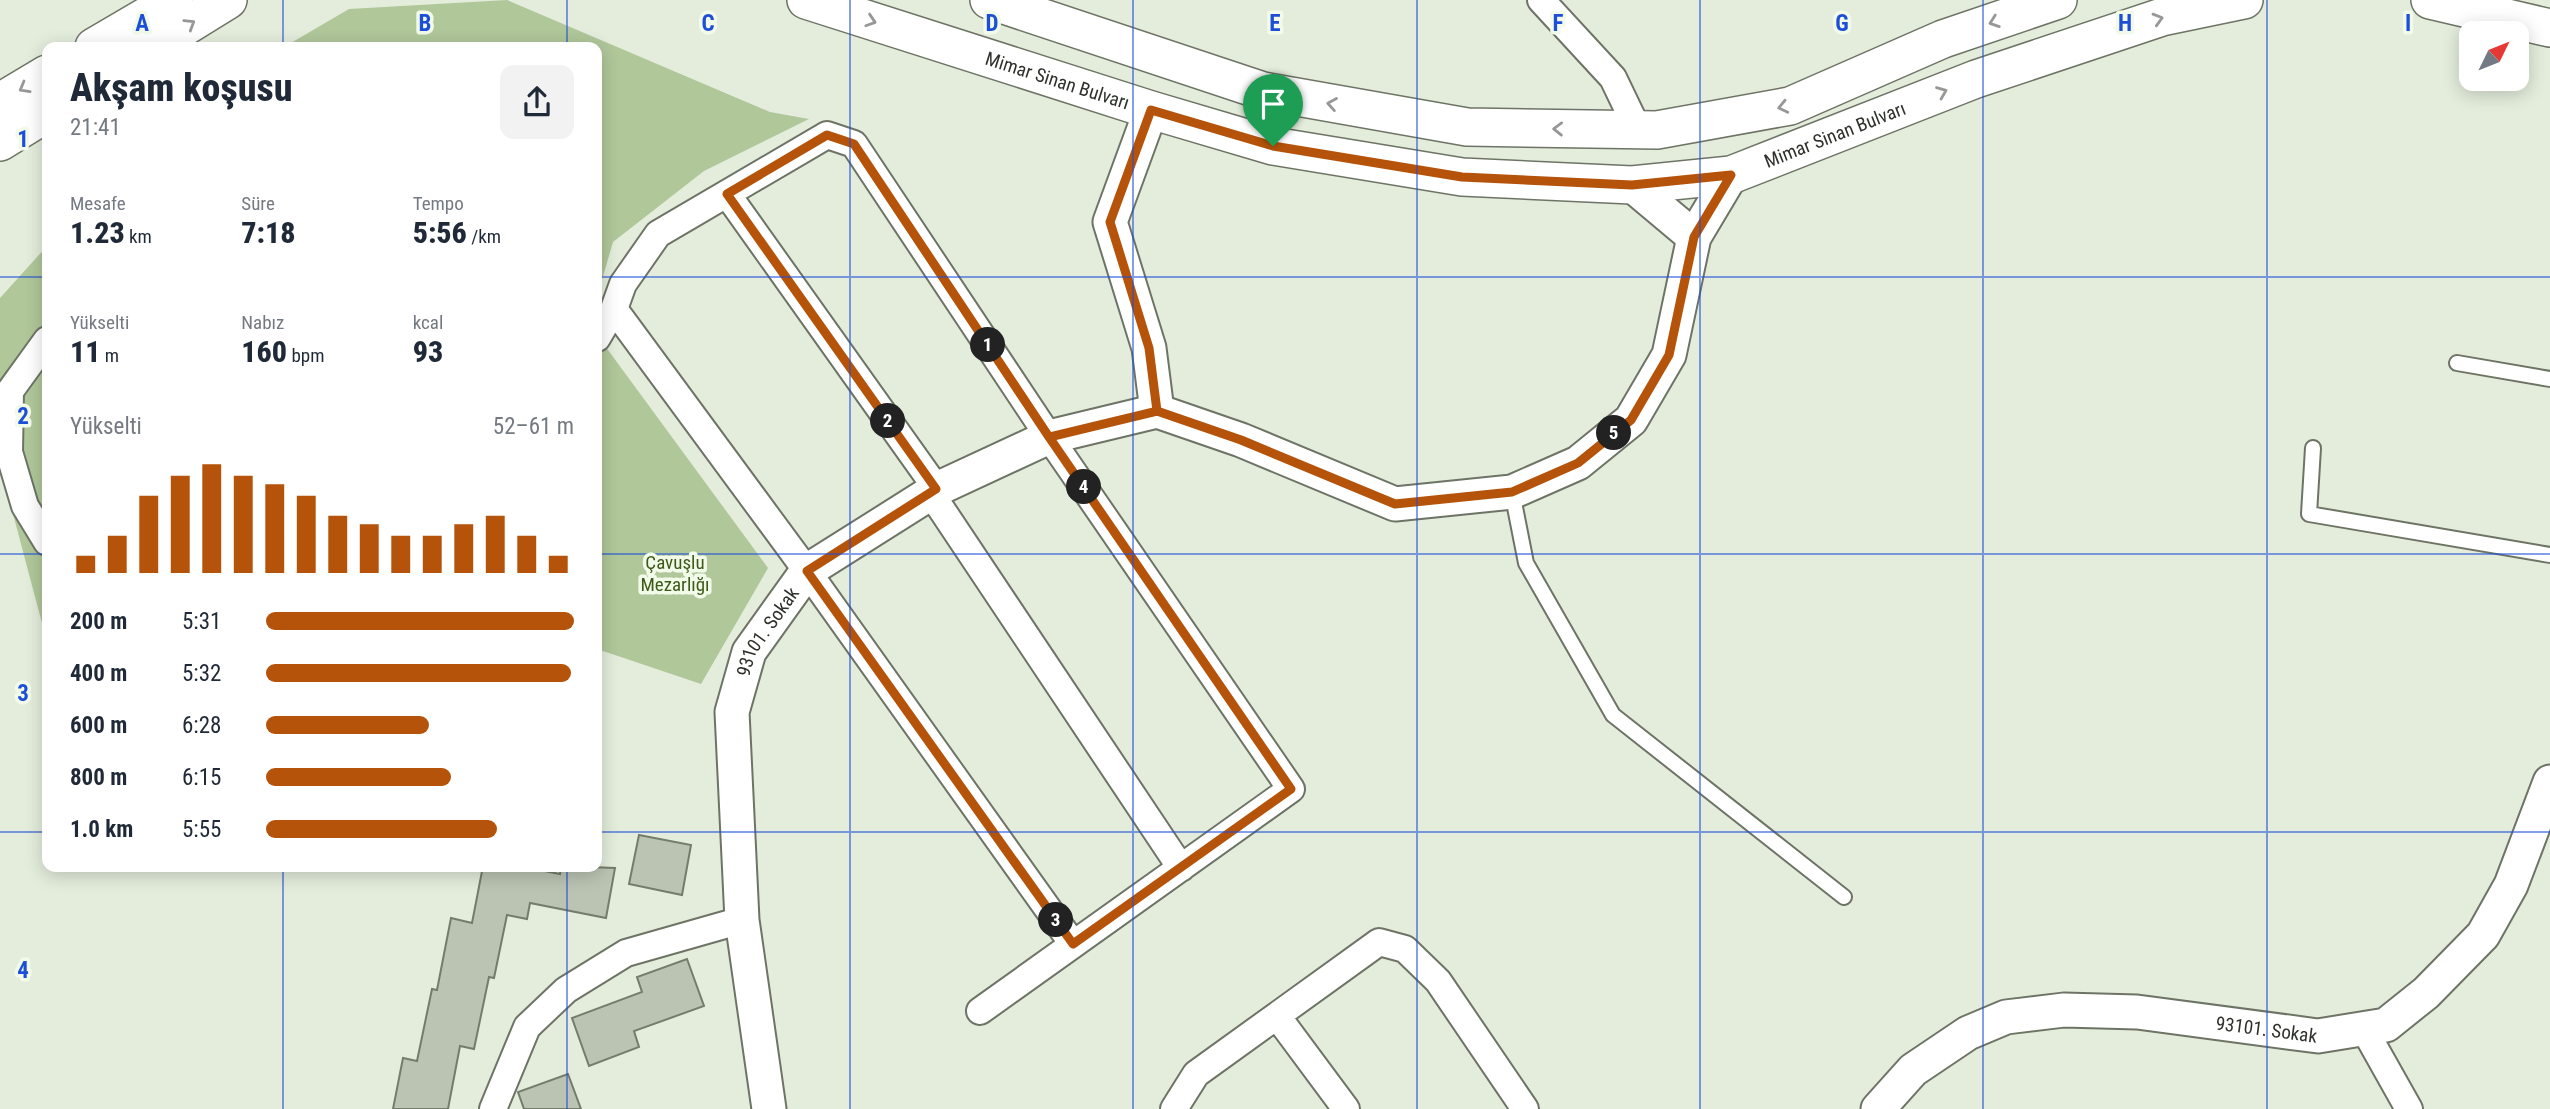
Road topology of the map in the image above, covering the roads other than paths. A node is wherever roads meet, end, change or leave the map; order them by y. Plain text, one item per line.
1 (174, 0) edge
2 (228, 0) edge
3 (806, 0) edge
4 (989, 0) edge
5 (1541, 0) edge
6 (2059, 0) edge
7 (2244, 0) edge
8 (2430, 0) edge
9 (2550, 28) edge
10 (103, 42) edge
11 (160, 42) edge
12 (42, 77) edge
13 (0, 102) edge
14 (1151, 110) junction
15 (42, 116) edge
16 (1638, 130) junction
17 (0, 142) edge
18 (1731, 175) junction
19 (1632, 185) junction
20 (727, 194) junction
21 (1694, 237) junction
22 (614, 309) junction
23 (602, 329) edge
24 (42, 347) edge
25 (2457, 363) dead end
26 (2550, 379) edge
27 (1157, 411) junction
28 (1049, 437) junction
29 (2313, 448) dead end
30 (4, 452) edge
31 (933, 491) junction
32 (1512, 492) junction
33 (42, 534) edge
34 (2550, 555) edge
35 (807, 571) junction
36 (2550, 782) edge
37 (1181, 868) junction
38 (1844, 897) dead end
39 (742, 920) junction
40 (1073, 944) junction
41 (980, 1011) dead end
42 (1277, 1016) junction
43 (2364, 1029) junction
44 (493, 1109) edge
45 (769, 1109) edge
46 (1174, 1109) edge
47 (1346, 1109) edge
48 (1525, 1109) edge
49 (1878, 1109) edge
50 (2409, 1109) edge

1 - 10 main road
11 -> 2 main road
3 -> 14 main road, Mimar Sinan Bulvarı
16 -> 4 main road
5 - 16 street
6 -> 16 main road
18 -> 7 main road, Mimar Sinan Bulvarı
8 - 9 main road
12 -> 13 main road
14 - 19 main road, Mimar Sinan Bulvarı
14 - 27 street
15 - 17 main road
18 - 19 main road, Mimar Sinan Bulvarı
18 - 21 street
19 - 21 street
20 - 22 street
20 - 28 street
20 - 31 street
21 - 32 street
22 - 23 street
22 - 35 street
24 - 30 street
25 - 26 lane
27 - 28 street, 93101. Sokak
27 - 32 street
28 - 31 street, 93101. Sokak
28 - 37 street
29 - 34 lane
30 - 33 street
31 - 35 street, 93101. Sokak
31 - 37 street
32 - 38 lane
35 - 39 street, 93101. Sokak
35 - 40 street
36 - 43 street, 93101. Sokak
37 - 40 street
39 - 44 street
39 - 45 street, 93101. Sokak
40 - 41 street
42 - 46 street
42 - 47 street
42 - 48 street
43 - 49 street, 93101. Sokak
43 - 50 street

